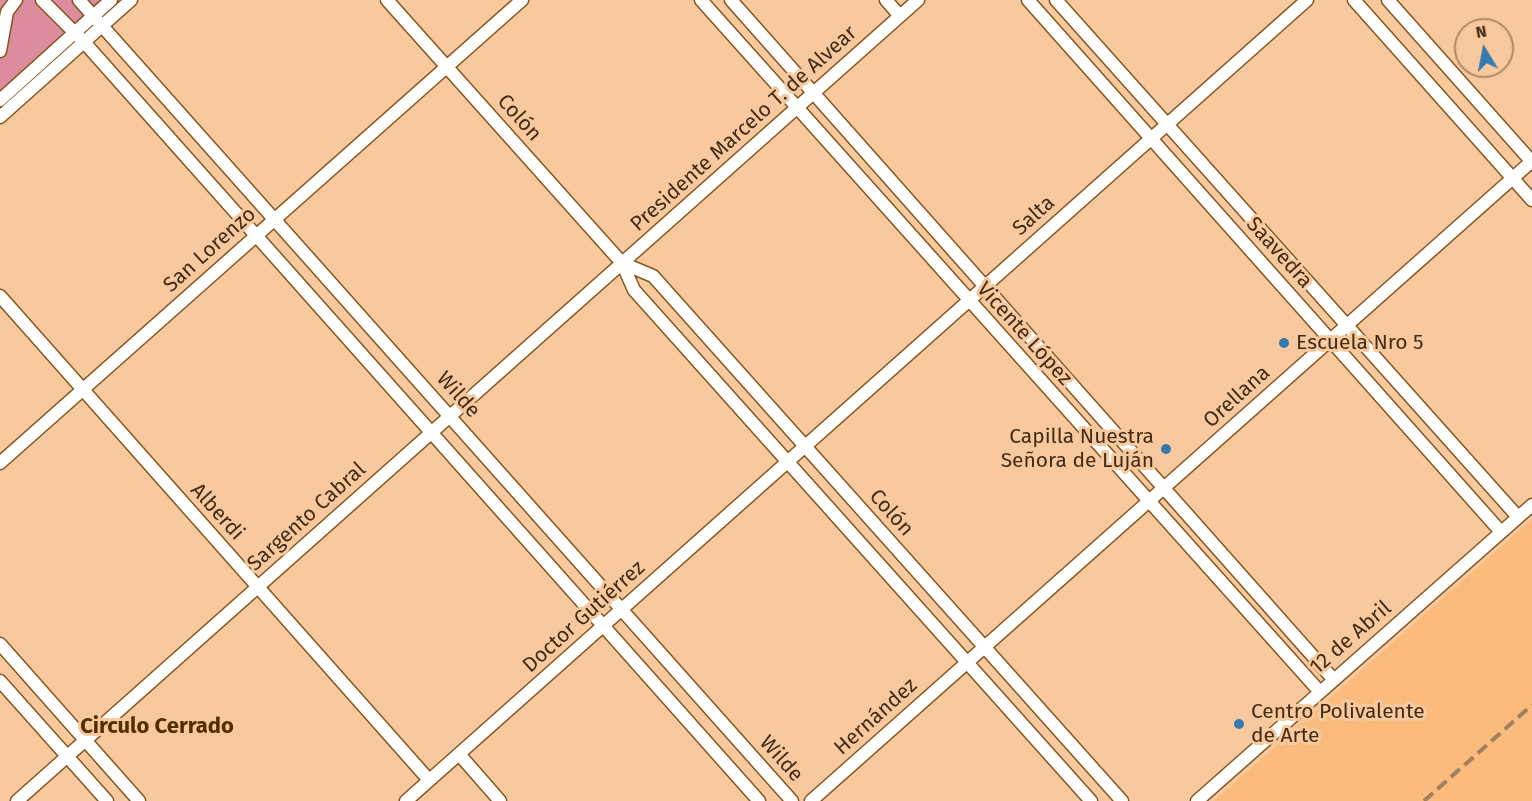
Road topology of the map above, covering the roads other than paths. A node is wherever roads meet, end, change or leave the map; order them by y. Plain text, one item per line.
1 (16, 0) edge
2 (42, 0) edge
3 (79, 0) edge
4 (111, 0) edge
5 (131, 0) edge
6 (387, 0) edge
7 (522, 0) edge
8 (701, 0) edge
9 (886, 0) edge
10 (918, 0) edge
11 (1028, 0) edge
12 (1056, 0) edge
13 (1307, 0) edge
14 (1354, 0) edge
15 (1388, 0) edge
16 (734, 1) edge
17 (900, 16) junction
18 (98, 21) junction
19 (75, 33) junction
20 (84, 42) junction
21 (0, 51) edge
22 (447, 67) junction
23 (813, 93) junction
24 (0, 100) edge
25 (797, 108) junction
26 (0, 117) edge
27 (1167, 124) junction
28 (1151, 139) junction
29 (1532, 161) edge
30 (1512, 178) junction
31 (1532, 200) edge
32 (274, 219) junction
33 (255, 236) junction
34 (622, 263) junction
35 (985, 286) junction
36 (0, 296) edge
37 (969, 301) junction
38 (1347, 325) junction
39 (1330, 340) junction
40 (82, 389) junction
41 (450, 416) junction
42 (431, 433) junction
43 (805, 446) junction
44 (788, 462) junction
45 (0, 463) edge
46 (1164, 488) junction
47 (1148, 502) junction
48 (1532, 505) edge
49 (1518, 517) junction
50 (1501, 532) junction
51 (258, 587) junction
52 (622, 609) junction
53 (603, 626) junction
54 (0, 644) edge
55 (984, 647) junction
56 (967, 662) junction
57 (1334, 680) junction
58 (0, 681) edge
59 (1320, 692) junction
60 (85, 740) junction
61 (459, 754) junction
62 (67, 756) junction
63 (429, 780) junction
64 (17, 801) edge
65 (107, 801) edge
66 (139, 801) edge
67 (406, 801) edge
68 (500, 801) edge
69 (759, 801) edge
70 (792, 801) edge
71 (811, 801) edge
72 (1091, 801) edge
73 (1122, 801) edge
74 (1197, 801) edge

1 - 21 street
2 - 19 street, Wilde
3 - 18 street, Wilde
4 - 18 street
5 - 18 street
6 - 22 street, Colón
7 - 22 street, San Lorenzo
8 - 25 street, Vicente López
9 - 17 street
10 - 17 street, Presidente Marcelo T. de Alvear
11 - 28 street, Saavedra
12 - 27 street, Saavedra
13 - 27 street, Salta
14 - 30 street
15 - 29 street
16 - 23 street, Vicente López
17 - 23 street, Presidente Marcelo T. de Alvear
18 - 19 street
18 - 20 street
18 - 32 street, Wilde
19 - 20 street, Wilde
19 - 24 street
20 - 26 street
20 - 33 street, Wilde
22 - 32 street, San Lorenzo
22 - 34 street, Colón
23 - 25 street, Presidente Marcelo T. de Alvear
23 - 35 street, Vicente López
25 - 34 street, Presidente Marcelo T. de Alvear
25 - 37 street, Vicente López
27 - 28 street, Salta
27 - 38 street, Saavedra
28 - 35 street, Salta
28 - 39 street, Saavedra
29 - 30 street, Orellana
30 - 31 street
30 - 38 street, Orellana
32 - 33 street, San Lorenzo
32 - 41 street, Wilde
33 - 40 street, San Lorenzo
33 - 42 street, Wilde
34 - 41 street, Sargento Cabral
34 - 43 street, Colón
34 - 44 street, Colón
35 - 37 street, Salta
35 - 46 street, Vicente López
36 - 40 street, Alberdi
37 - 43 street, Salta
37 - 47 street, Vicente López
38 - 39 street, Orellana
38 - 49 street, Saavedra
39 - 46 street, Orellana
39 - 50 street, Saavedra
40 - 45 street, San Lorenzo
40 - 51 street, Alberdi
41 - 42 street, Sargento Cabral
41 - 52 street, Wilde
42 - 51 street, Sargento Cabral
42 - 53 street, Wilde
43 - 44 street, Salta
43 - 55 street, Colón
44 - 52 street, Doctor Gutiérrez
44 - 56 street, Colón
46 - 47 street, Orellana
46 - 57 street, Vicente López
47 - 55 street, Orellana
47 - 59 street, Vicente López
48 - 49 street, 12 de Abril
49 - 50 street, 12 de Abril
50 - 57 street, 12 de Abril
51 - 60 street, Sargento Cabral
51 - 63 street, Alberdi
52 - 53 street, Doctor Gutiérrez
52 - 70 street, Wilde
53 - 61 street, Doctor Gutiérrez
53 - 69 street, Wilde
54 - 60 street
55 - 56 street, Orellana
55 - 73 street, Colón
56 - 71 street, Hernández
56 - 72 street, Colón
57 - 59 street, 12 de Abril
58 - 62 street
59 - 74 street, 12 de Abril
60 - 62 street, Sargento Cabral
60 - 66 street
61 - 63 street, Doctor Gutiérrez
61 - 68 street
62 - 64 street, Sargento Cabral
62 - 65 street
63 - 67 street, Doctor Gutiérrez

